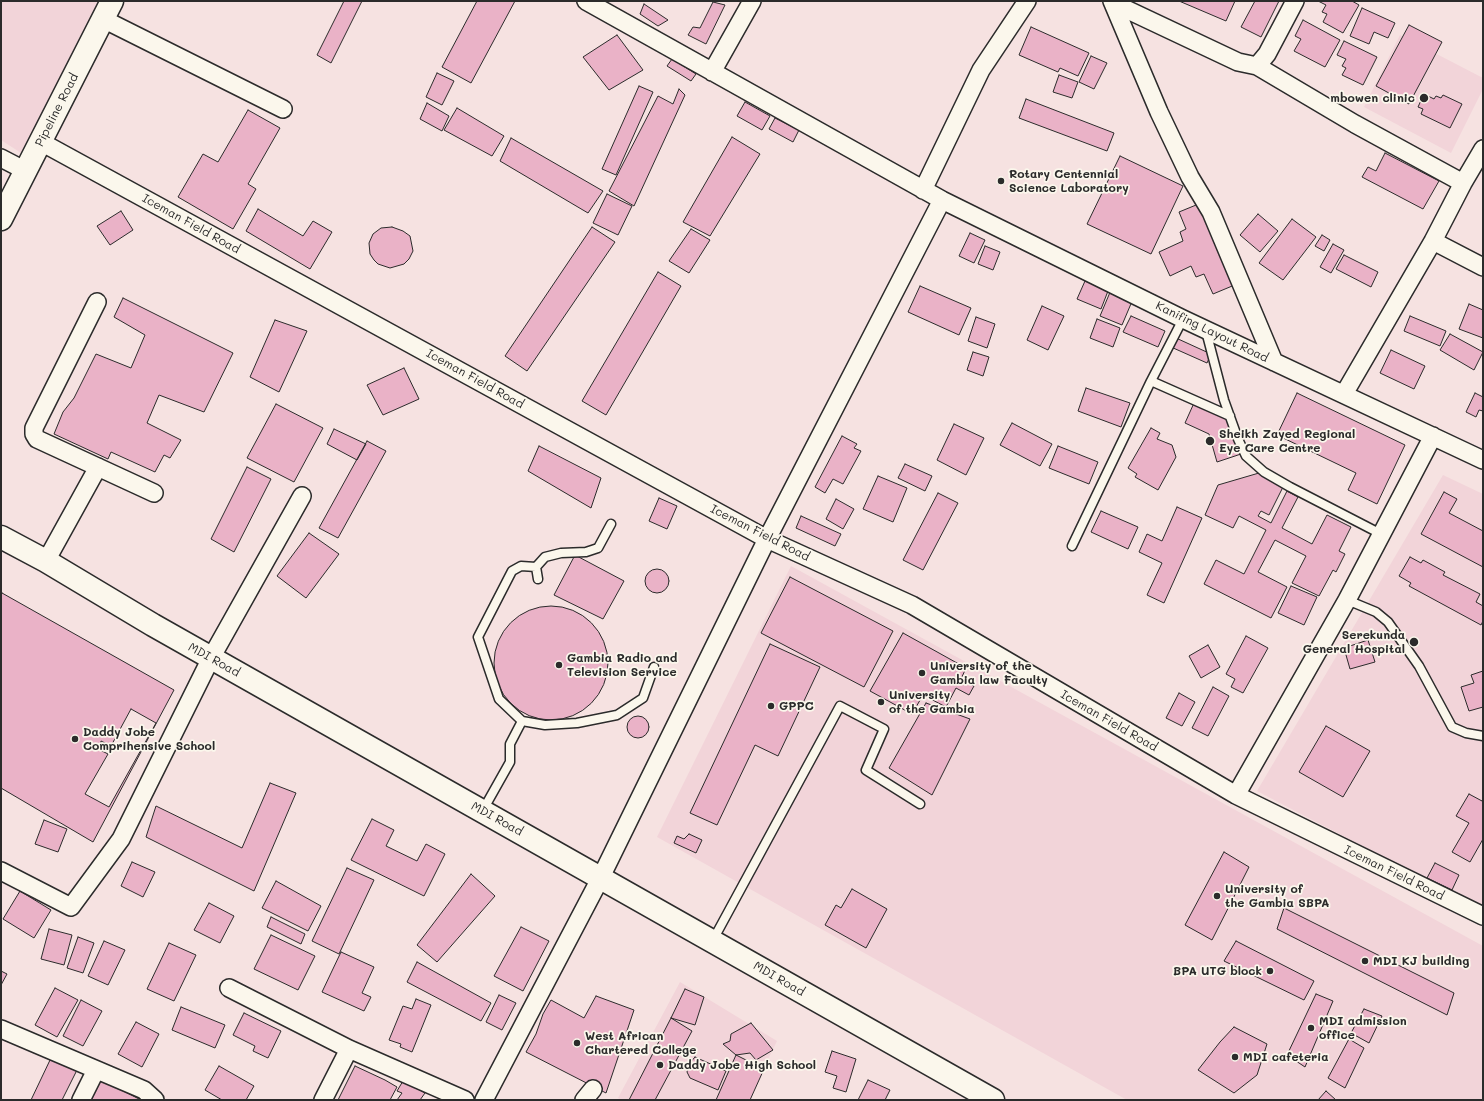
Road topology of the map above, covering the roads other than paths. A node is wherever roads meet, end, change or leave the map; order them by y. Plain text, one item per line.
1 (586, 1) edge
2 (752, 1) edge
3 (1027, 1) edge
4 (1295, 1) edge
5 (1112, 2) edge
6 (107, 10) edge
7 (1257, 66) junction
8 (712, 72) junction
9 (283, 109) dead end
10 (41, 142) junction
11 (1483, 149) edge
12 (1, 158) edge
13 (26, 171) junction
14 (1463, 183) junction
15 (923, 190) junction
16 (942, 200) junction
17 (1, 219) edge
18 (1433, 241) junction
19 (1483, 267) edge
20 (97, 302) dead end
21 (1183, 318) junction
22 (1205, 328) junction
23 (1274, 362) junction
24 (1151, 381) junction
25 (1344, 394) junction
26 (1230, 416) junction
27 (1433, 436) junction
28 (1483, 460) edge
29 (98, 467) junction
30 (154, 493) dead end
31 (302, 496) dead end
32 (611, 524) dead end
33 (1381, 534) junction
34 (1, 537) edge
35 (767, 539) junction
36 (1072, 546) dead end
37 (46, 561) junction
38 (536, 568) junction
39 (538, 579) dead end
40 (1347, 600) junction
41 (211, 658) junction
42 (654, 667) dead end
43 (522, 721) junction
44 (1483, 736) edge
45 (1236, 795) junction
46 (920, 804) dead end
47 (482, 811) junction
48 (1, 871) edge
49 (601, 877) junction
50 (1483, 916) edge
51 (712, 941) junction
52 (229, 988) dead end
53 (1, 1029) edge
54 (349, 1049) junction
55 (96, 1070) junction
56 (82, 1100) edge
57 (155, 1100) edge
58 (324, 1100) edge
59 (465, 1100) edge
60 (484, 1100) edge
61 (993, 1100) edge

1 - 8 street, Kanifing Layout Road
2 - 8 street
3 - 15 street
4 - 7 street
5 - 7 street
5 - 23 street
6 - 9 street
6 - 10 street, Pipeline Road
7 - 14 street
8 - 15 street, Kanifing Layout Road
10 - 13 street, Pipeline Road
10 - 35 street, Iceman Field Road
11 - 14 street
12 - 13 street
13 - 17 street, Pipeline Road
14 - 18 street
15 - 16 street, Kanifing Layout Road
16 - 21 street, Kanifing Layout Road
16 - 35 street
18 - 19 street
18 - 25 street
20 - 29 street
21 - 22 street, Kanifing Layout Road
21 - 24 lane
22 - 23 street, Kanifing Layout Road
22 - 26 lane
23 - 25 street, Kanifing Layout Road
24 - 26 lane
24 - 36 lane
25 - 27 street, Kanifing Layout Road
26 - 33 lane
27 - 28 street, Kanifing Layout Road
27 - 33 street
29 - 30 street
29 - 37 street
31 - 41 street
32 - 38 lane
33 - 40 street
34 - 37 street, MDI Road
35 - 45 street, Iceman Field Road
35 - 49 street
37 - 41 street, MDI Road
38 - 39 lane
38 - 43 lane
40 - 44 lane
40 - 45 street
41 - 47 street, MDI Road
41 - 48 street
42 - 43 lane
43 - 47 lane
45 - 50 street, Iceman Field Road
46 - 51 lane
47 - 49 street, MDI Road
49 - 51 street, MDI Road
49 - 60 street
51 - 61 street, MDI Road
52 - 54 street
53 - 55 street
54 - 58 street
54 - 59 street
55 - 56 street
55 - 57 street

